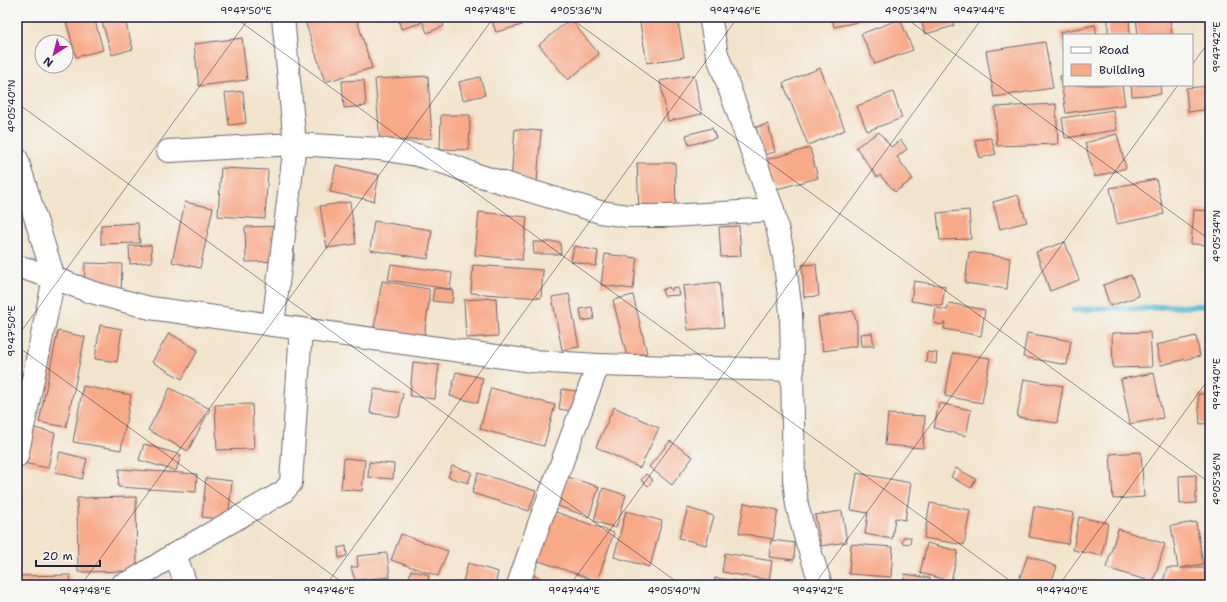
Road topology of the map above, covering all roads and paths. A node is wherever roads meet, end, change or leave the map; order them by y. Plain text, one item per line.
1 (283, 17) edge
2 (710, 17) edge
3 (294, 144) junction
4 (168, 151) dead end
5 (17, 159) edge
6 (773, 210) junction
7 (17, 266) edge
8 (54, 278) junction
9 (273, 325) junction
10 (300, 329) junction
11 (598, 365) junction
12 (793, 370) junction
13 (17, 456) edge
14 (175, 554) junction
15 (121, 585) edge
16 (186, 585) edge
17 (518, 585) edge
18 (821, 585) edge

1 - 3 street
2 - 6 street
3 - 4 street
3 - 6 street
3 - 9 street
5 - 8 street
6 - 12 street
7 - 8 street
8 - 9 street
8 - 13 street
9 - 10 street
10 - 11 street
10 - 14 street
11 - 12 street
11 - 17 street
12 - 18 street
14 - 15 street
14 - 16 street

